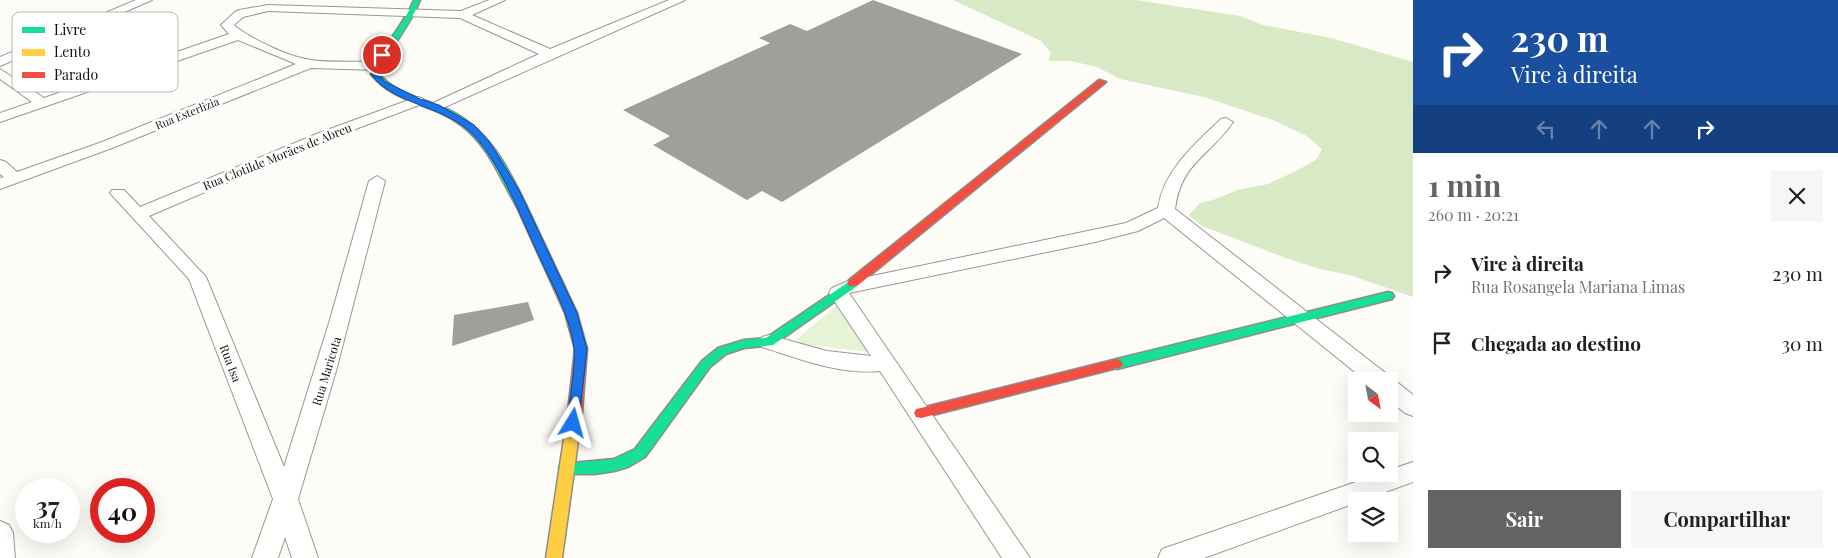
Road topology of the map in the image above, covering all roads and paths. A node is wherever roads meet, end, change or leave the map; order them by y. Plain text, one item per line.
1 (146, 0) edge
2 (499, 0) edge
3 (679, 0) edge
4 (416, 6) edge
5 (118, 12) edge
6 (462, 15) junction
7 (234, 32) junction
8 (178, 52) edge
9 (550, 54) junction
10 (12, 57) edge
11 (0, 62) edge
12 (309, 64) junction
13 (377, 66) junction
14 (0, 73) edge
15 (12, 81) edge
16 (1102, 82) dead end
17 (27, 92) edge
18 (69, 92) edge
19 (417, 101) junction
20 (41, 102) junction
21 (436, 106) junction
22 (0, 118) edge
23 (1226, 122) dead end
24 (0, 165) edge
25 (377, 180) dead end
26 (8, 182) edge
27 (118, 193) dead end
28 (1166, 211) junction
29 (138, 214) junction
30 (843, 290) junction
31 (1388, 296) dead end
32 (1302, 319) junction
33 (769, 342) junction
34 (887, 362) junction
35 (1369, 372) edge
36 (1398, 395) edge
37 (1413, 407) edge
38 (921, 413) junction
39 (566, 468) junction
40 (1413, 472) edge
41 (286, 501) junction
42 (0, 533) edge
43 (2, 558) edge
44 (265, 558) edge
45 (305, 558) edge
46 (554, 558) edge
47 (1017, 558) edge
48 (1171, 558) edge

1 - 5 street
2 - 6 street
3 - 9 street
4 - 6 street
4 - 7 street
4 - 13 street
6 - 9 street
7 - 8 street
7 - 12 street
9 - 21 street
10 - 11 street
12 - 13 street, Rua Esterlizia
12 - 26 street, Rua Esterlizia
13 - 19 street
14 - 15 street
16 - 30 street
17 - 20 street
18 - 20 street
19 - 21 street
19 - 29 street, Rua Clotilde Morães de Abreu
20 - 22 street
21 - 39 street
23 - 28 street
24 - 26 street
25 - 41 street, Rua Maricota
27 - 29 street, Rua Isa
28 - 30 street
28 - 32 street
29 - 41 street, Rua Isa
30 - 33 street
30 - 34 street
31 - 32 street
32 - 35 street
32 - 38 street
33 - 34 street
33 - 39 street
34 - 38 street
36 - 37 street
38 - 47 street
39 - 46 street
40 - 48 street
41 - 44 street
41 - 45 street
42 - 43 street

